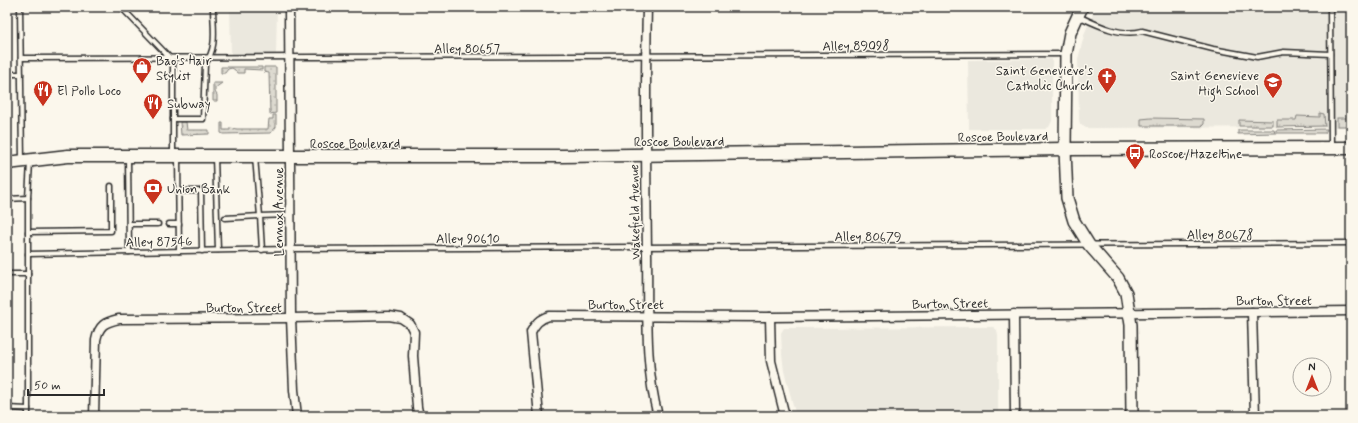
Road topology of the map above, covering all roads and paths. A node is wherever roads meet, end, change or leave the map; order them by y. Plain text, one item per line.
1 (20, 7) edge
2 (120, 7) edge
3 (213, 7) edge
4 (289, 7) edge
5 (647, 7) edge
6 (1330, 7) edge
7 (1080, 12) edge
8 (1066, 54) junction
9 (1330, 54) junction
10 (646, 57) junction
11 (21, 58) junction
12 (170, 58) junction
13 (209, 59) junction
14 (289, 59) junction
15 (7, 74) edge
16 (21, 74) junction
17 (173, 119) junction
18 (1331, 148) junction
19 (1351, 148) edge
20 (1065, 149) junction
21 (645, 155) junction
22 (128, 156) junction
23 (176, 157) junction
24 (216, 157) junction
25 (255, 157) junction
26 (289, 157) junction
27 (26, 161) junction
28 (7, 163) edge
29 (110, 186) dead end
30 (178, 191) junction
31 (7, 198) edge
32 (28, 198) junction
33 (290, 215) junction
34 (260, 216) junction
35 (225, 218) dead end
36 (129, 224) junction
37 (158, 224) dead end
38 (169, 224) dead end
39 (179, 224) junction
40 (28, 232) junction
41 (1351, 243) edge
42 (1089, 244) junction
43 (647, 247) junction
44 (290, 249) junction
45 (218, 250) junction
46 (262, 250) junction
47 (179, 251) junction
48 (202, 251) junction
49 (129, 252) junction
50 (28, 254) junction
51 (7, 274) edge
52 (28, 274) junction
53 (1351, 311) edge
54 (1252, 312) junction
55 (1130, 313) junction
56 (1014, 314) junction
57 (648, 316) junction
58 (770, 317) junction
59 (290, 318) junction
60 (7, 408) edge
61 (28, 409) junction
62 (28, 416) edge
63 (94, 416) edge
64 (297, 416) edge
65 (419, 416) edge
66 (540, 416) edge
67 (658, 416) edge
68 (785, 416) edge
69 (1015, 416) edge
70 (1132, 416) edge
71 (1255, 416) edge

1 - 11 lane
2 - 12 lane
3 - 13 lane
4 - 14 street, Lennox Avenue
5 - 10 street, Wakefield Avenue
6 - 9 lane
7 - 8 street
7 - 9 lane
8 - 10 lane, Alley 89098
8 - 20 street
9 - 18 lane
10 - 14 lane, Alley 80657
10 - 21 street, Wakefield Avenue
11 - 12 lane, Alley 80657
11 - 16 lane
12 - 13 lane, Alley 80657
12 - 17 lane
13 - 14 lane, Alley 80657
13 - 17 lane
14 - 26 street, Lennox Avenue
15 - 16 lane
16 - 27 lane
17 - 23 lane
18 - 19 main road, Roscoe Boulevard
18 - 20 main road, Roscoe Boulevard
20 - 21 main road, Roscoe Boulevard
20 - 42 street
21 - 26 main road, Roscoe Boulevard
21 - 43 street, Wakefield Avenue
22 - 23 main road, Roscoe Boulevard
22 - 27 main road, Roscoe Boulevard
22 - 36 lane
23 - 24 main road, Roscoe Boulevard
23 - 30 lane
24 - 25 main road, Roscoe Boulevard
24 - 45 lane
25 - 26 main road, Roscoe Boulevard
25 - 34 lane
26 - 33 street, Lennox Avenue
27 - 28 main road, Roscoe Boulevard
27 - 32 lane
29 - 40 lane
30 - 39 lane
30 - 48 lane
31 - 32 lane
32 - 40 lane
33 - 34 lane
33 - 44 street, Lennox Avenue
34 - 35 lane
34 - 46 lane
36 - 37 lane
36 - 49 lane
38 - 39 lane
39 - 47 lane
40 - 50 lane
41 - 42 lane, Alley 80678
42 - 43 lane, Alley 80679
42 - 55 street
43 - 44 lane, Alley 90610
43 - 57 street, Wakefield Avenue
44 - 46 lane, Alley 87546
44 - 59 street, Lennox Avenue
45 - 46 lane, Alley 87546
45 - 48 lane, Alley 87546
47 - 48 lane, Alley 87546
47 - 49 lane, Alley 87546
49 - 50 lane, Alley 87546
50 - 52 lane
51 - 52 lane
52 - 61 lane
53 - 54 street, Burton Street
54 - 55 street, Burton Street
54 - 71 street
55 - 56 street, Burton Street
55 - 70 street
56 - 58 street, Burton Street
56 - 69 street
57 - 58 street, Burton Street
57 - 66 street, Burton Street
57 - 67 street, Wakefield Avenue
58 - 68 street
59 - 63 street, Burton Street
59 - 64 street, Lennox Avenue
59 - 65 street, Burton Street
60 - 61 lane
61 - 62 lane

